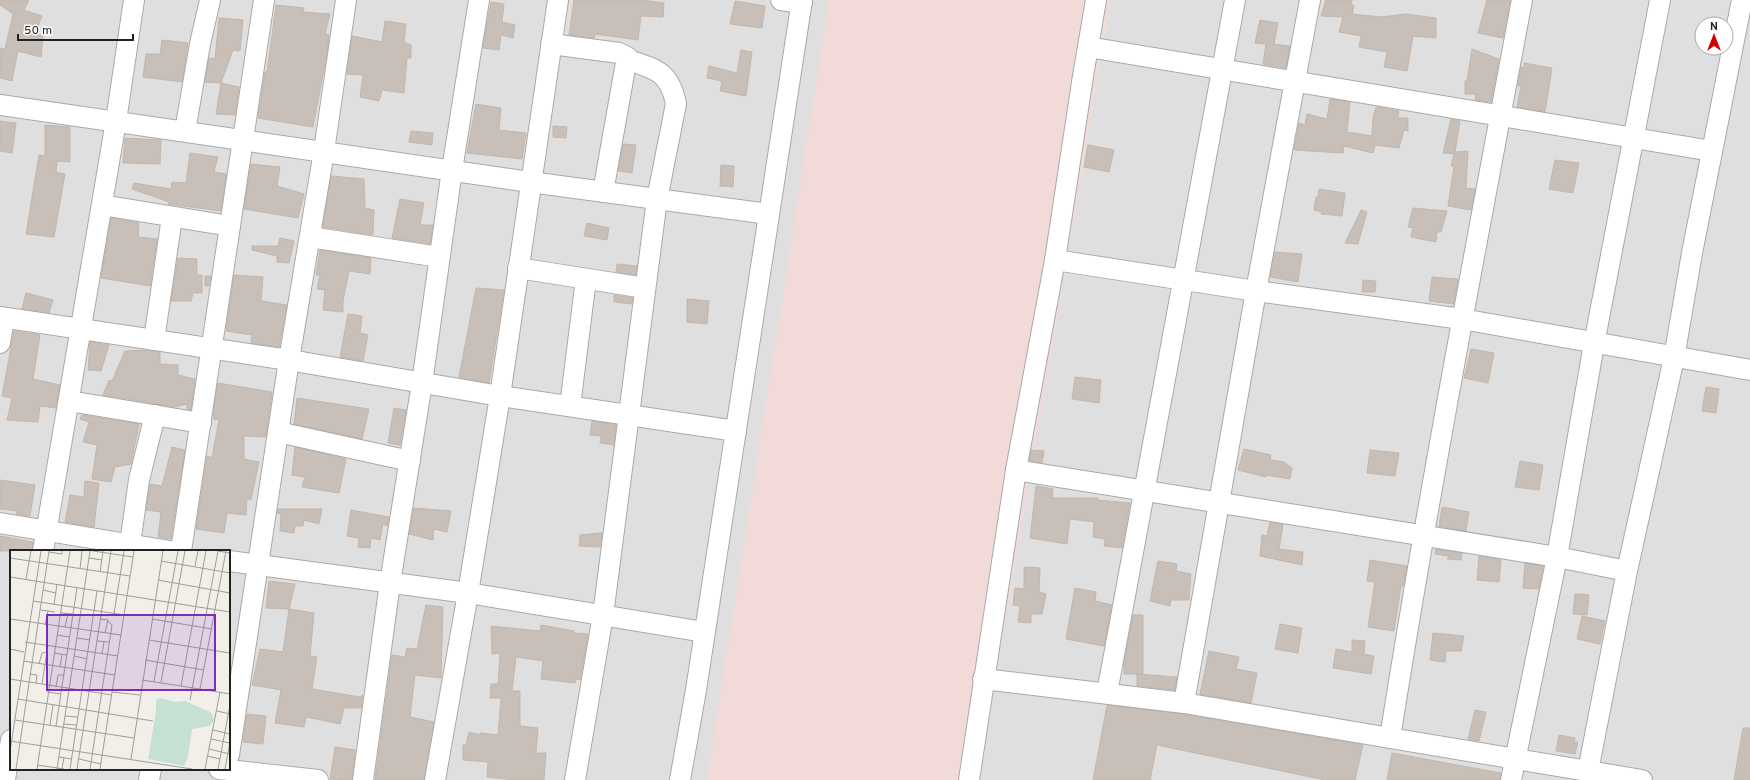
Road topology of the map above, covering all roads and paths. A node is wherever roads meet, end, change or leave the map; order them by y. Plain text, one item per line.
1 (134, 0) edge
2 (210, 0) edge
3 (264, 0) edge
4 (346, 0) edge
5 (479, 0) edge
6 (558, 0) edge
7 (781, 0) edge
8 (1096, 0) edge
9 (1235, 0) edge
10 (1310, 0) edge
11 (1522, 0) edge
12 (1660, 0) edge
13 (1742, 0) edge
14 (802, 2) edge
15 (551, 44) junction
16 (1088, 47) junction
17 (628, 60) junction
18 (1223, 68) junction
19 (1296, 80) junction
20 (0, 104) edge
21 (1500, 116) junction
22 (116, 121) junction
23 (185, 131) junction
24 (1633, 138) junction
25 (242, 139) junction
26 (324, 151) junction
27 (1712, 151) junction
28 (452, 170) junction
29 (530, 182) junction
30 (603, 192) junction
31 (657, 199) junction
32 (102, 205) junction
33 (769, 214) junction
34 (172, 217) junction
35 (230, 226) junction
36 (310, 237) junction
37 (439, 257) junction
38 (1055, 260) junction
39 (518, 268) junction
40 (586, 279) junction
41 (1183, 280) junction
42 (645, 288) junction
43 (1256, 291) junction
44 (2, 317) edge
45 (1462, 319) junction
46 (80, 330) junction
47 (154, 340) junction
48 (0, 343) edge
49 (1594, 344) junction
50 (211, 349) junction
51 (1674, 358) junction
52 (289, 360) junction
53 (1750, 370) edge
54 (422, 383) junction
55 (500, 396) junction
56 (69, 401) junction
57 (570, 406) junction
58 (154, 415) junction
59 (628, 415) junction
60 (201, 423) junction
61 (736, 431) junction
62 (278, 432) junction
63 (410, 461) junction
64 (1016, 470) junction
65 (1145, 492) junction
66 (1219, 504) junction
67 (0, 523) edge
68 (46, 531) junction
69 (1424, 536) junction
70 (130, 544) junction
71 (43, 550) edge
72 (164, 550) edge
73 (180, 550) edge
74 (1556, 557) junction
75 (230, 561) edge
76 (257, 565) junction
77 (1627, 571) junction
78 (390, 583) junction
79 (468, 593) junction
80 (602, 615) junction
81 (704, 632) junction
82 (983, 679) junction
83 (1107, 693) junction
84 (1184, 703) junction
85 (0, 732) edge
86 (10, 734) edge
87 (230, 737) edge
88 (1390, 738) junction
89 (10, 746) edge
90 (1516, 759) junction
91 (151, 770) edge
92 (230, 770) edge
93 (1588, 771) junction
94 (4, 780) edge
95 (149, 780) edge
96 (318, 780) edge
97 (363, 780) edge
98 (435, 780) edge
99 (575, 780) edge
100 (680, 780) edge
101 (969, 780) edge
102 (1511, 780) edge
103 (1642, 780) edge

1 - 22 street
2 - 23 street
3 - 25 street
4 - 26 street
5 - 28 street
6 - 15 street
7 - 14 street
8 - 16 street
9 - 18 street
10 - 19 street
11 - 21 street
12 - 24 street
13 - 27 street
14 - 33 street
15 - 17 street
15 - 29 street
16 - 18 street
16 - 38 street
17 - 30 street
17 - 31 street
18 - 19 street
18 - 41 street
19 - 21 street
19 - 43 street
20 - 22 street
21 - 24 street
21 - 45 street
22 - 23 street
22 - 32 street
23 - 25 street
24 - 27 street
24 - 49 street
25 - 26 street
25 - 35 street
26 - 28 street
26 - 36 street
27 - 51 street
28 - 29 street
28 - 37 street
29 - 30 street
29 - 39 street
30 - 31 street
31 - 33 street
31 - 42 street
32 - 34 street
32 - 46 street
33 - 61 street
34 - 35 street
34 - 47 street
35 - 50 street
36 - 37 street
36 - 52 street
37 - 54 street
38 - 41 street
38 - 64 street
39 - 40 street
39 - 55 street
40 - 42 street
40 - 57 street
41 - 43 street
41 - 65 street
42 - 59 street
43 - 45 street
43 - 66 street
44 - 46 street
44 - 48 street
45 - 49 street
45 - 69 street
46 - 47 street
46 - 56 street
47 - 50 street
49 - 51 street
49 - 74 street
50 - 52 street
50 - 60 street
51 - 53 street
51 - 77 street
52 - 54 street
52 - 62 street
54 - 55 street
54 - 63 street
55 - 57 street
55 - 79 street
56 - 58 street
56 - 68 street
57 - 59 street
58 - 60 street
58 - 70 street
59 - 61 street
59 - 80 street
60 - 73 street
61 - 81 street
62 - 63 street
62 - 76 street
63 - 78 street
64 - 65 street
64 - 82 street
65 - 66 street
65 - 83 street
66 - 69 street
66 - 84 street
67 - 68 street
68 - 70 street
68 - 71 street
69 - 74 street
69 - 88 street
70 - 72 street
74 - 77 street
74 - 90 street
75 - 76 street
76 - 78 street
76 - 87 street
77 - 93 street
78 - 79 street
78 - 97 street
79 - 80 street
79 - 98 street
80 - 81 street
80 - 99 street
81 - 100 street
82 - 83 street
82 - 101 street
83 - 84 street
84 - 88 street
85 - 86 street
88 - 90 street
89 - 94 street
90 - 93 street
90 - 102 street
91 - 95 street
92 - 96 street
93 - 103 street

